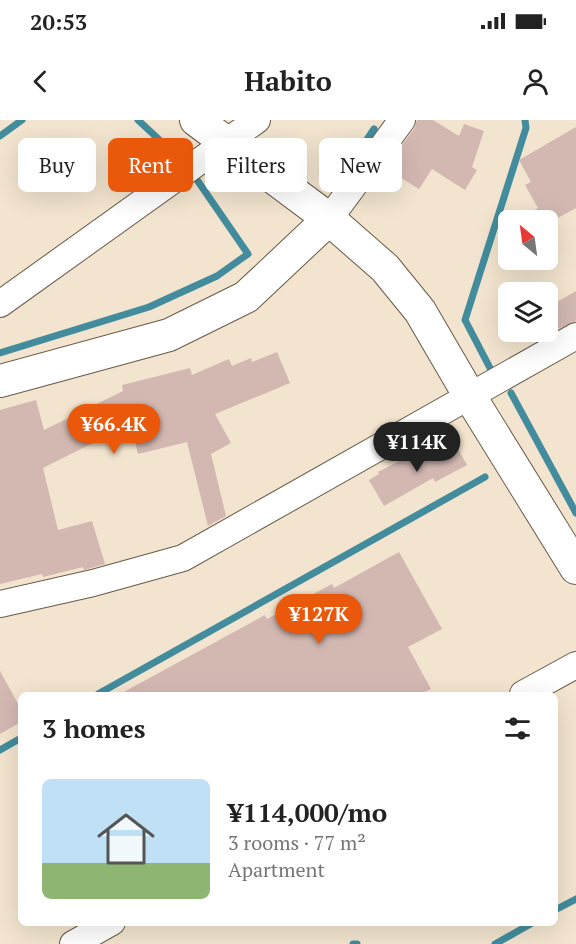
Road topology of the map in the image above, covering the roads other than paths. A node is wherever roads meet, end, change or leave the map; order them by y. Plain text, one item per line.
1 (196, 120) edge
2 (257, 120) edge
3 (402, 120) edge
4 (220, 138) edge
5 (231, 138) edge
6 (205, 156) edge
7 (293, 192) edge
8 (329, 219) junction
9 (0, 304) edge
10 (576, 336) edge
11 (0, 381) edge
12 (469, 395) junction
13 (576, 568) edge
14 (0, 604) edge
15 (576, 665) edge
16 (528, 692) edge
17 (105, 926) edge
18 (73, 944) edge

1 - 4 street
2 - 5 street
3 - 8 street
6 - 9 street
7 - 8 street
8 - 11 street
8 - 12 street
10 - 12 street
12 - 13 street
12 - 14 street
15 - 16 street
17 - 18 street

